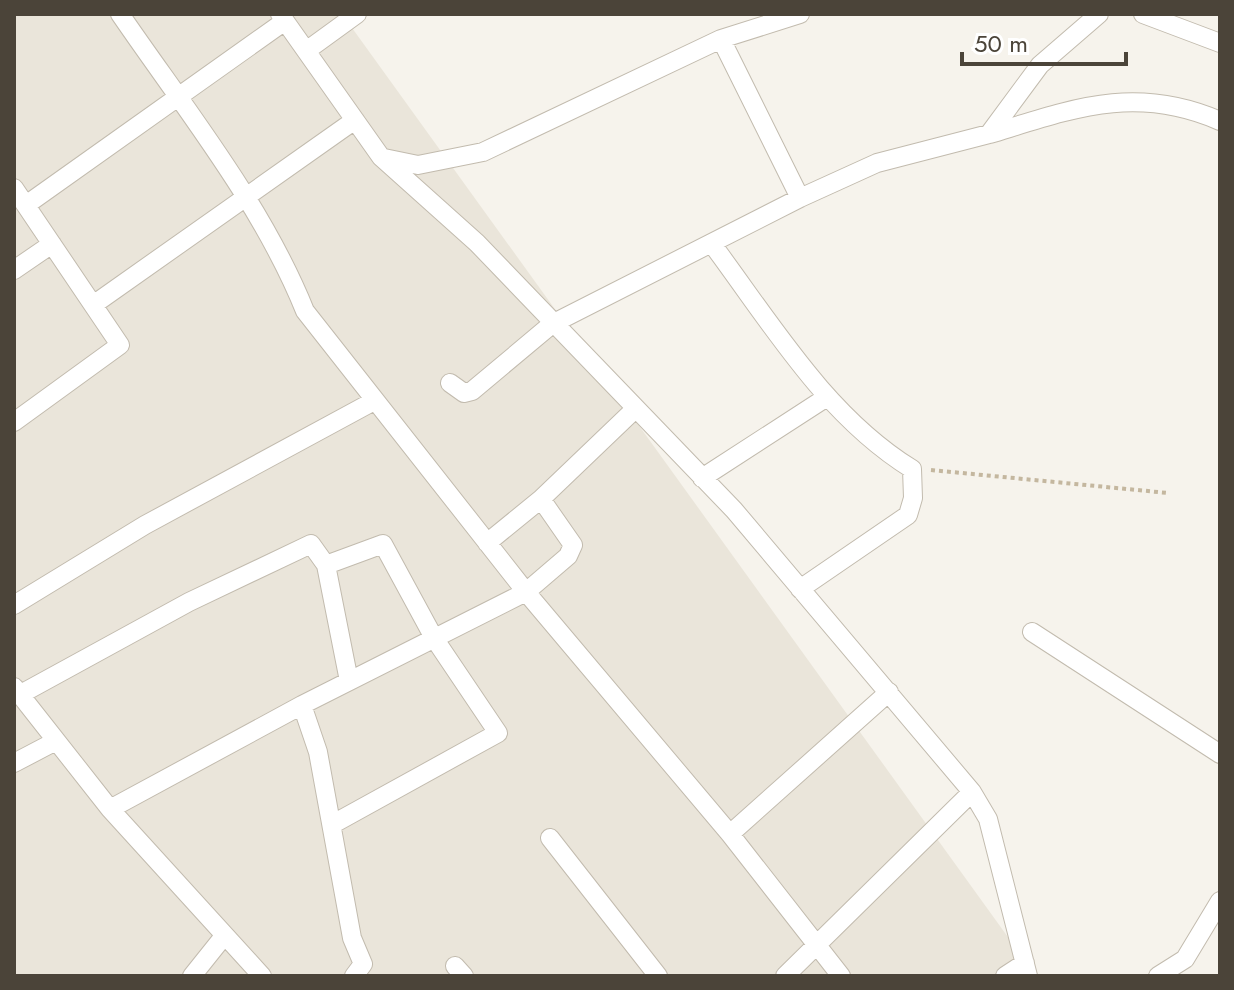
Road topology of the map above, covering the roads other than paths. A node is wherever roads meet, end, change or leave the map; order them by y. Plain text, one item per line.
1 (120, 14) edge
2 (357, 14) edge
3 (800, 14) edge
4 (1099, 14) edge
5 (1143, 14) edge
6 (283, 18) edge
7 (721, 39) junction
8 (1220, 43) edge
9 (306, 51) junction
10 (177, 98) junction
11 (355, 120) junction
12 (1220, 121) edge
13 (989, 134) junction
14 (381, 157) junction
15 (14, 188) edge
16 (246, 197) junction
17 (800, 198) junction
18 (26, 205) junction
19 (52, 244) junction
20 (712, 244) junction
21 (14, 270) edge
22 (93, 305) junction
23 (552, 324) junction
24 (450, 383) dead end
25 (827, 397) junction
26 (374, 401) junction
27 (634, 410) junction
28 (14, 422) edge
29 (702, 478) junction
30 (541, 499) junction
31 (487, 543) junction
32 (326, 565) junction
33 (800, 589) junction
34 (526, 592) junction
35 (14, 605) edge
36 (1032, 632) dead end
37 (434, 638) junction
38 (349, 681) junction
39 (17, 691) edge
40 (889, 692) junction
41 (302, 705) junction
42 (56, 741) junction
43 (1220, 754) edge
44 (14, 763) edge
45 (972, 792) junction
46 (110, 809) junction
47 (333, 824) junction
48 (730, 834) junction
49 (550, 838) dead end
50 (1220, 901) edge
51 (224, 936) junction
52 (816, 947) junction
53 (1027, 970) edge
54 (192, 976) edge
55 (262, 976) edge
56 (354, 976) edge
57 (658, 976) edge
58 (785, 976) edge
59 (841, 976) edge
60 (1005, 976) edge
61 (1158, 976) edge

1 - 10 street
2 - 9 street
3 - 7 street
4 - 13 street
5 - 8 street
6 - 9 street
6 - 10 street
7 - 14 street
7 - 17 street
9 - 11 street
10 - 16 street
10 - 18 street
11 - 14 street
11 - 16 street
12 - 13 street
13 - 17 street
14 - 23 street
15 - 18 street
16 - 22 street
16 - 26 street
17 - 20 street
18 - 19 street
19 - 21 street
19 - 22 street
20 - 23 street
20 - 25 street
22 - 28 street
23 - 24 street
23 - 27 street
25 - 29 street
25 - 33 street
26 - 31 street
26 - 35 street
27 - 29 street
27 - 30 street
29 - 33 street
30 - 31 street
30 - 34 street
31 - 34 street
32 - 37 street
32 - 38 street
32 - 39 street
33 - 40 street
34 - 37 street
34 - 48 street
36 - 43 street
37 - 38 street
37 - 47 street
38 - 41 street
39 - 42 street
40 - 45 street
40 - 48 street
41 - 46 street
41 - 47 street
42 - 44 street
42 - 46 street
45 - 52 street
45 - 53 street
46 - 51 street
47 - 56 street
48 - 52 street
49 - 57 street
50 - 61 street
51 - 54 street
51 - 55 street
52 - 58 street
52 - 59 street
53 - 60 street

